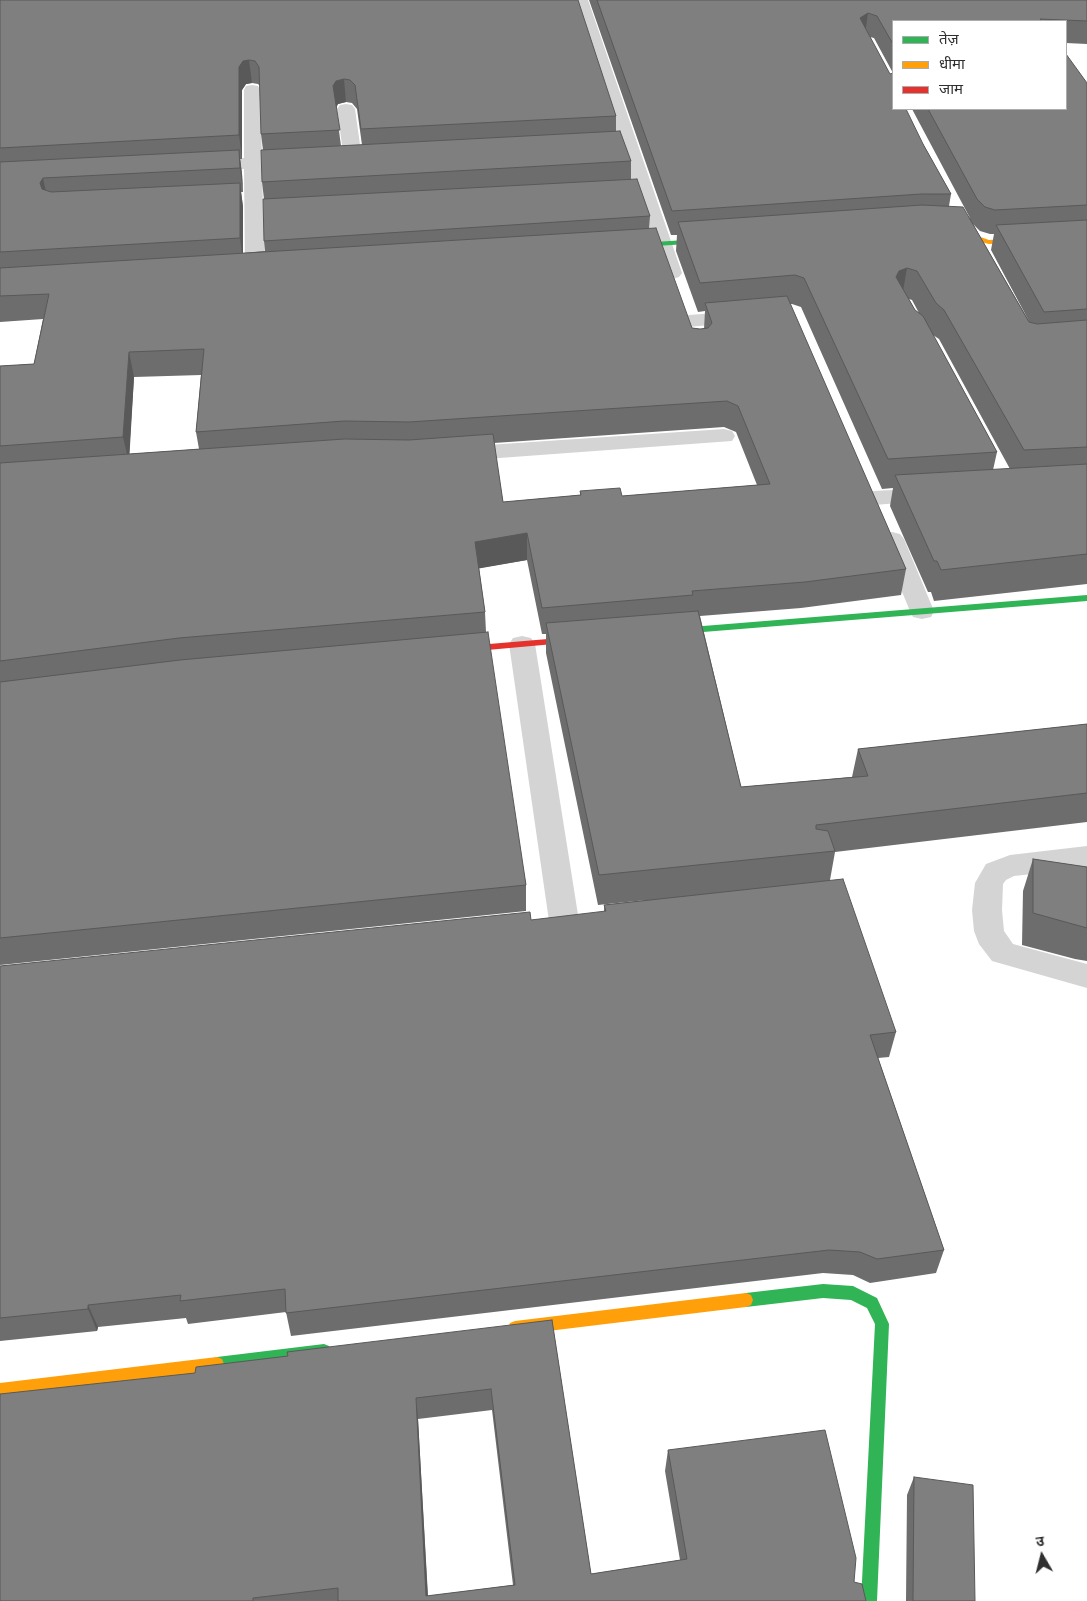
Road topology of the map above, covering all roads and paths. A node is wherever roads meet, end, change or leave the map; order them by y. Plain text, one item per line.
1 (580, 0) edge
2 (252, 90) dead end
3 (346, 108) dead end
4 (629, 146) junction
5 (609, 147) edge
6 (373, 158) edge
7 (353, 159) junction
8 (317, 160) edge
9 (335, 160) edge
10 (253, 164) junction
11 (188, 167) edge
12 (645, 191) junction
13 (625, 192) edge
14 (234, 200) edge
15 (254, 206) junction
16 (322, 210) edge
17 (954, 211) edge
18 (941, 226) edge
19 (968, 233) junction
20 (1087, 236) edge
21 (728, 239) edge
22 (661, 243) junction
23 (613, 247) edge
24 (985, 262) edge
25 (255, 270) edge
26 (676, 287) edge
27 (764, 315) edge
28 (689, 321) edge
29 (724, 436) dead end
30 (440, 455) edge
31 (951, 494) edge
32 (1087, 598) edge
33 (922, 611) junction
34 (659, 633) edge
35 (590, 639) edge
36 (522, 644) junction
37 (438, 651) edge
38 (1087, 857) edge
39 (535, 924) edge
40 (1087, 976) edge
41 (506, 1329) edge
42 (337, 1350) edge
43 (0, 1390) edge
44 (869, 1601) edge

1 - 4 street
2 - 10 street
3 - 7 street
4 - 5 street
4 - 12 street
6 - 7 street
7 - 9 street
8 - 10 street
10 - 11 street
10 - 15 street
12 - 13 street
12 - 22 street
14 - 15 street
15 - 16 street
15 - 25 street
17 - 19 street
18 - 19 street
19 - 20 street
19 - 24 street
21 - 22 street
22 - 23 street
22 - 26 street
27 - 28 street
29 - 30 street
31 - 33 street
32 - 33 street
33 - 34 street
35 - 36 street
36 - 37 street
36 - 39 street
38 - 40 street
41 - 44 street
42 - 43 street

